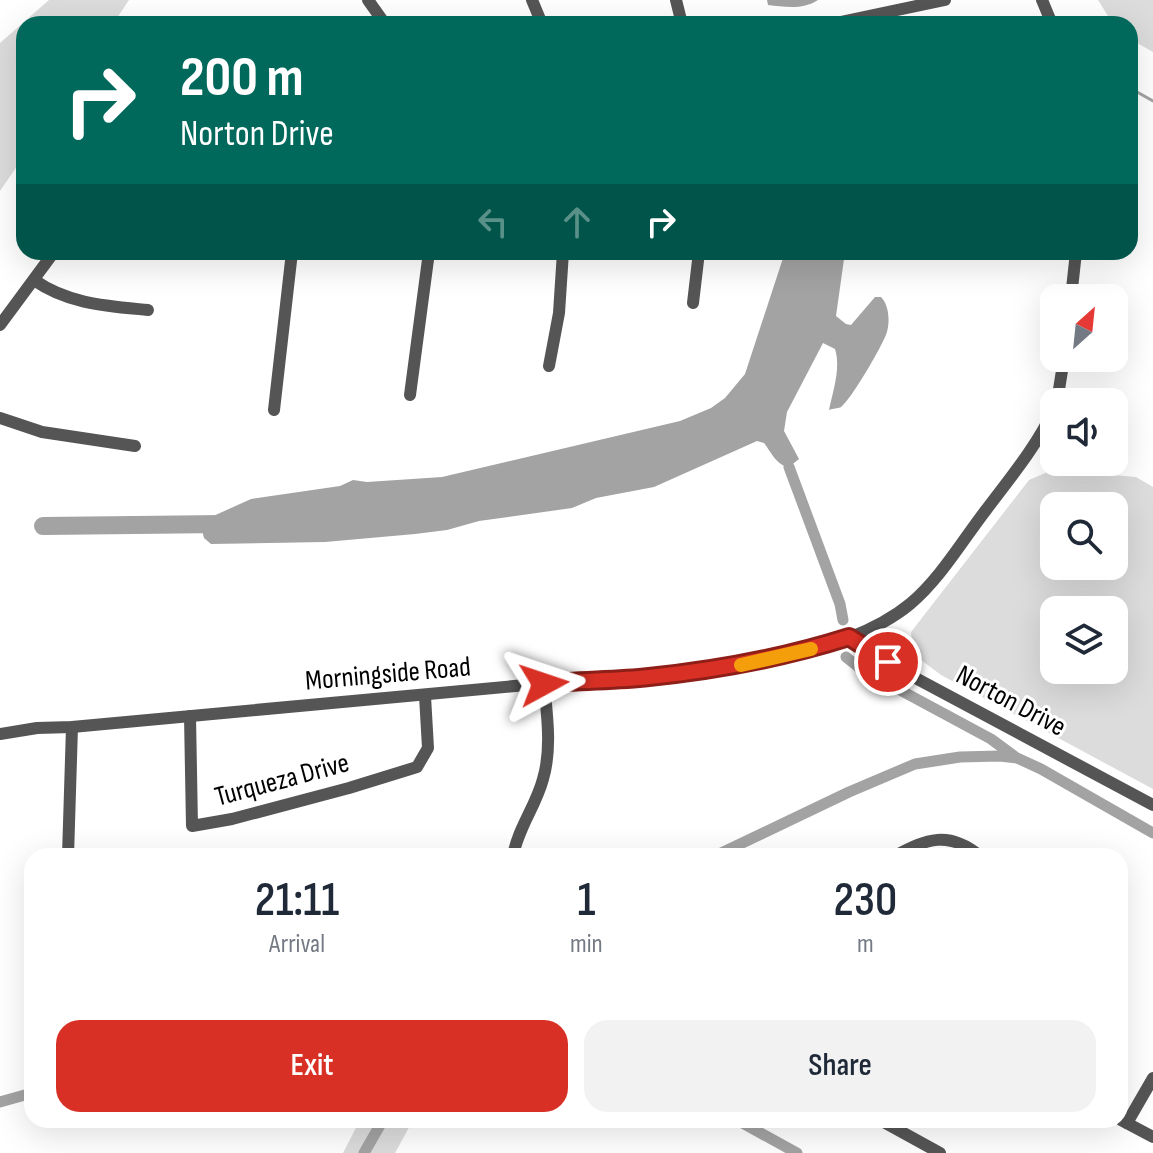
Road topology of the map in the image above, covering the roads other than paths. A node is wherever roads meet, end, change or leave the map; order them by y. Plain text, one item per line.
1 (945, 0) edge
2 (869, 16) edge
3 (48, 260) edge
4 (291, 260) edge
5 (428, 260) edge
6 (562, 260) edge
7 (698, 260) edge
8 (1075, 260) edge
9 (34, 280) junction
10 (1073, 284) edge
11 (693, 303) dead end
12 (148, 310) dead end
13 (0, 325) edge
14 (549, 366) dead end
15 (410, 395) dead end
16 (274, 410) dead end
17 (0, 418) edge
18 (1040, 436) edge
19 (135, 446) dead end
20 (849, 637) junction
21 (544, 684) junction
22 (425, 696) junction
23 (190, 716) junction
24 (72, 727) junction
25 (0, 734) edge
26 (1153, 805) edge
27 (68, 848) edge
28 (515, 848) edge
29 (910, 848) edge
30 (967, 848) edge
31 (1153, 1078) edge
32 (1128, 1115) edge
33 (1128, 1123) edge
34 (895, 1128) edge
35 (1153, 1137) edge
36 (940, 1153) edge

1 - 2 street
3 - 9 street
4 - 16 street
5 - 15 street
6 - 14 street
7 - 11 street
8 - 10 street
9 - 12 street
9 - 13 street
17 - 19 street
18 - 20 street, Morningside Road
20 - 21 street, Morningside Road
20 - 26 street, Norton Drive
21 - 22 street, Morningside Road
21 - 28 street
22 - 23 street, Morningside Road
22 - 23 street, Turqueza Drive
23 - 24 street, Morningside Road
24 - 25 street, Morningside Road
24 - 27 street
29 - 30 street
31 - 32 street
33 - 35 street
34 - 36 street

